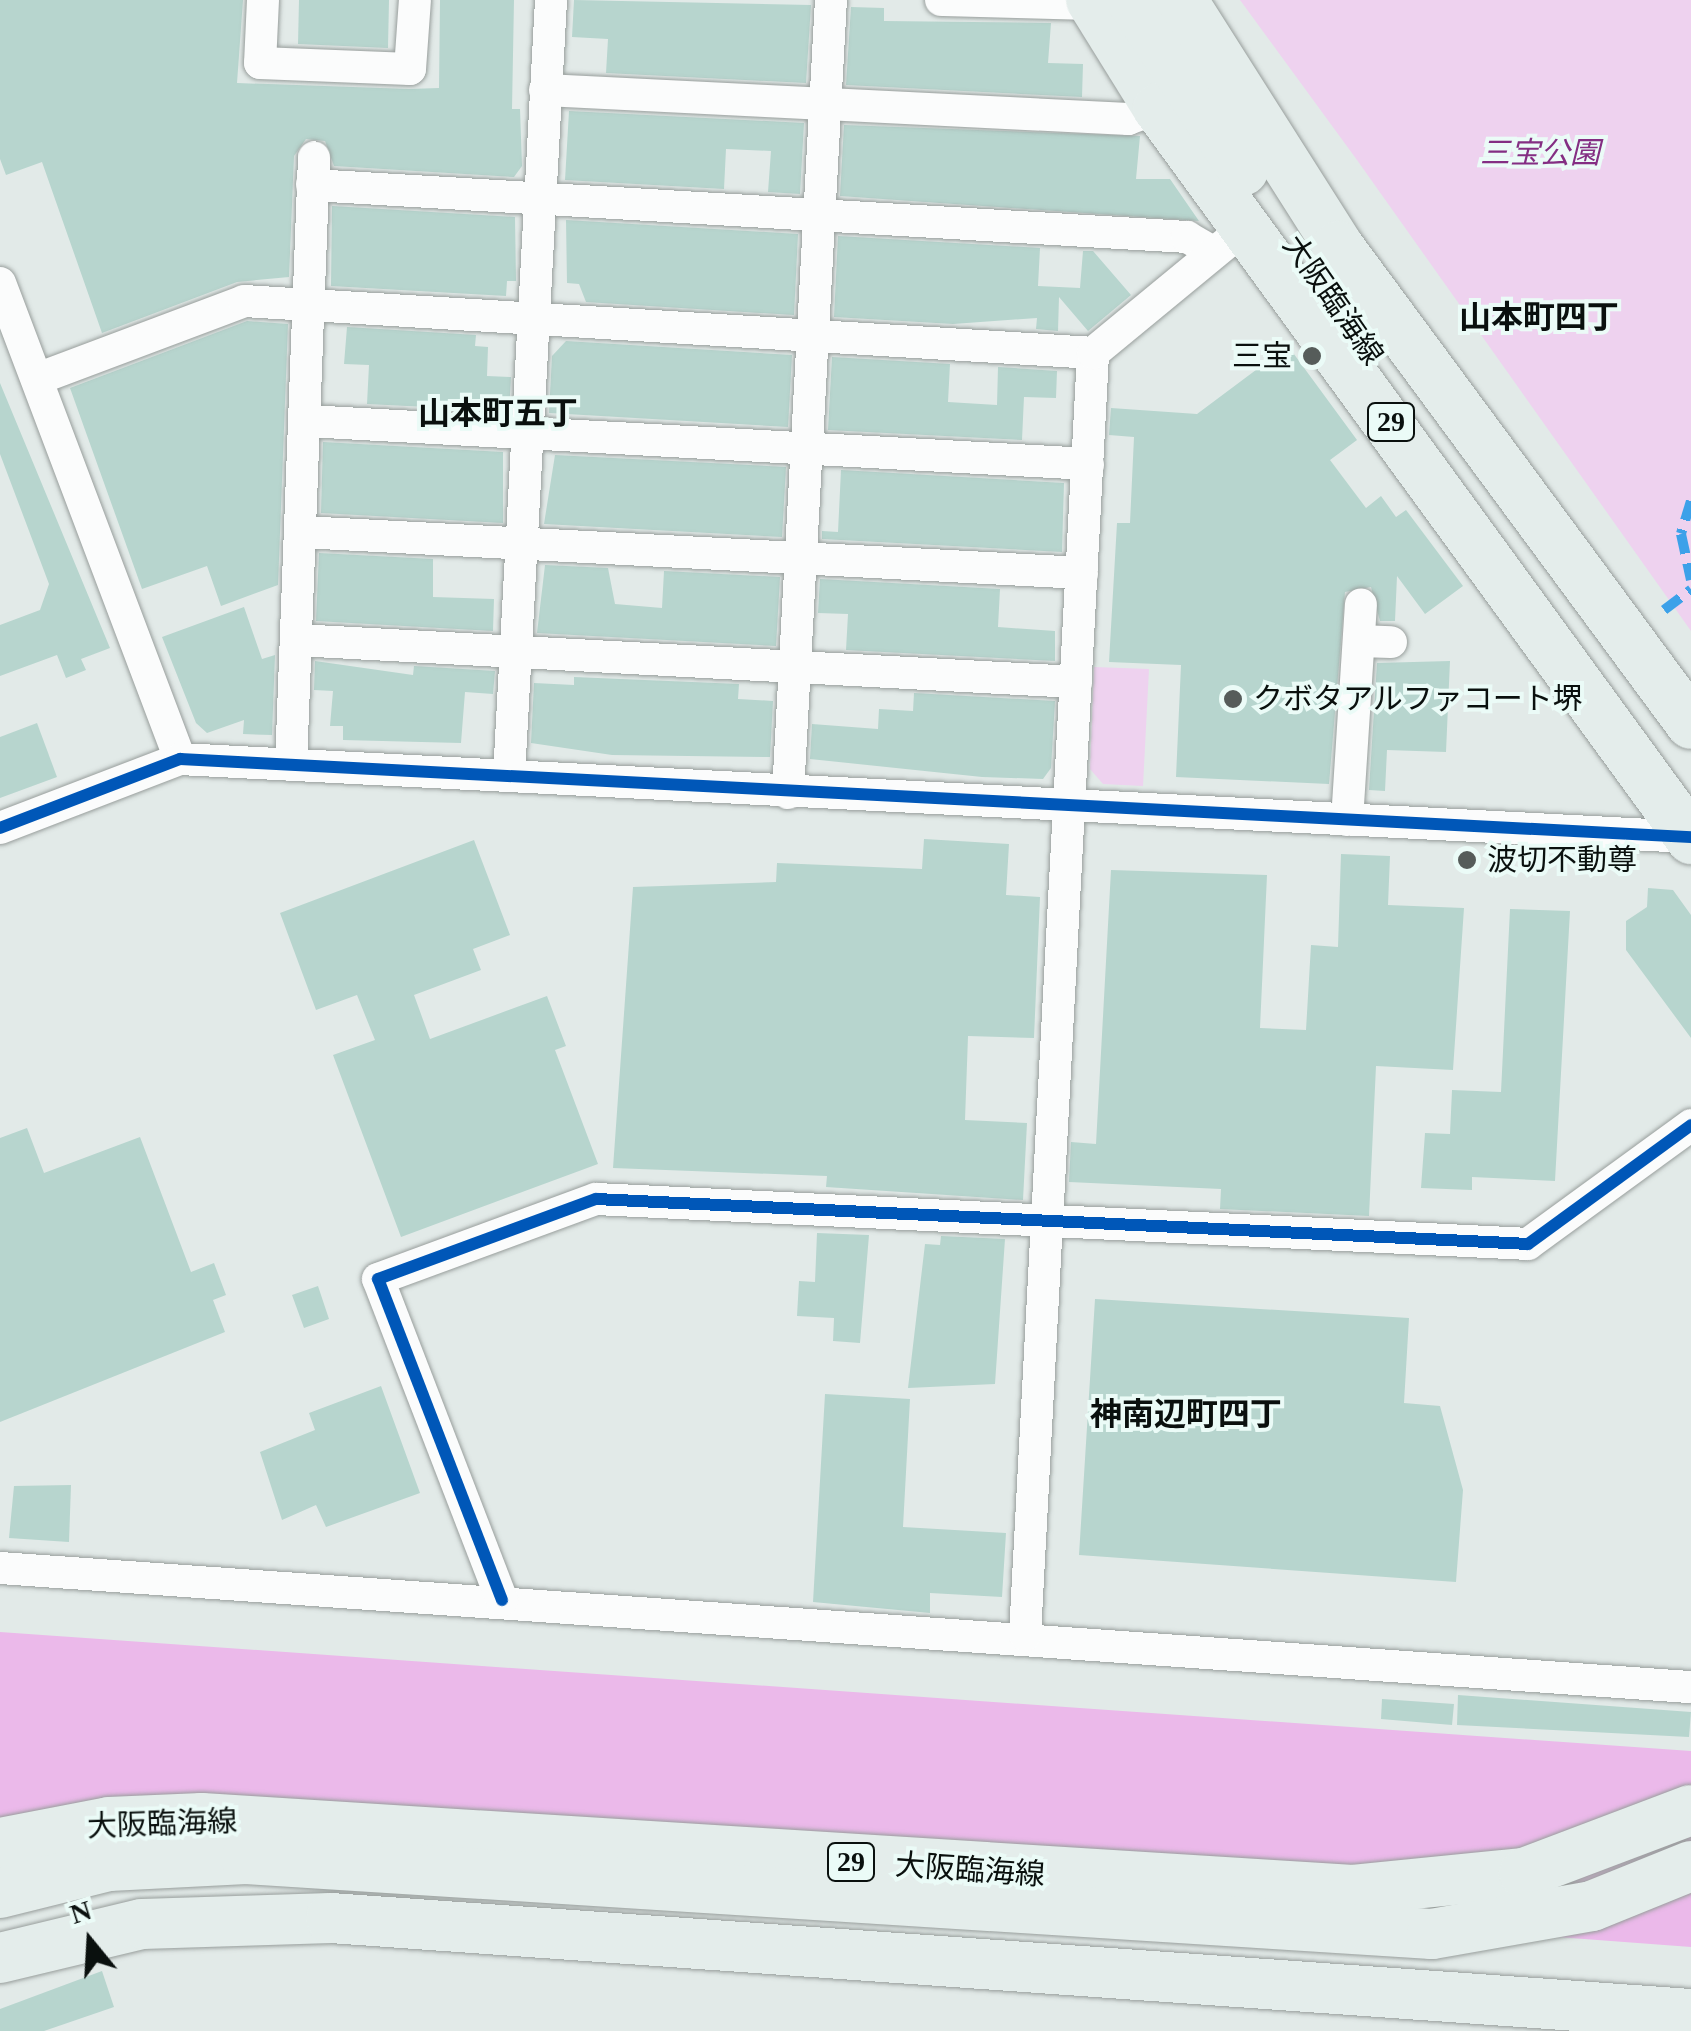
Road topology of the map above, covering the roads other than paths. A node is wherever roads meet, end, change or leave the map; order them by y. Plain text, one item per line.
1 (263, 0) edge
2 (414, 0) edge
3 (551, 0) edge
4 (832, 0) edge
5 (941, 0) edge
6 (1105, 1) edge
7 (1186, 6) edge
8 (545, 90) junction
9 (827, 106) junction
10 (1158, 108) junction
11 (540, 201) junction
12 (822, 218) junction
13 (1230, 239) junction
14 (0, 284) edge
15 (312, 305) junction
16 (532, 318) junction
17 (815, 333) junction
18 (1093, 353) junction
19 (37, 379) junction
20 (308, 421) junction
21 (524, 434) junction
22 (807, 448) junction
23 (1088, 464) junction
24 (302, 532) junction
25 (520, 544) junction
26 (802, 557) junction
27 (1082, 573) junction
28 (1361, 604) dead end
29 (1593, 621) junction
30 (296, 640) junction
31 (514, 652) junction
32 (795, 668) junction
33 (1691, 680) edge
34 (1076, 682) junction
35 (1691, 724) edge
36 (180, 759) junction
37 (291, 765) junction
38 (509, 776) junction
39 (1691, 784) edge
40 (788, 793) junction
41 (1070, 811) junction
42 (1347, 820) junction
43 (0, 828) edge
44 (1691, 838) edge
45 (1691, 1125) edge
46 (1047, 1221) junction
47 (0, 1568) edge
48 (502, 1600) junction
49 (1024, 1634) junction
50 (1691, 1687) edge
51 (1691, 1810) edge
52 (0, 1843) edge
53 (1691, 1866) edge
54 (0, 1893) edge
55 (0, 1927) edge
56 (0, 1958) edge
57 (1691, 1982) edge
58 (1691, 2014) edge

1 - 2 street
3 - 8 street
4 - 9 street
5 - 6 street
6 - 10 main road, 29
6 - 29 main road, 大阪臨海線 / 29
7 - 29 main road, 大阪臨海線 / 29
7 - 33 main road, 29
8 - 9 street
8 - 11 street
9 - 10 street
9 - 12 street
10 - 13 main road, 29
11 - 12 street
11 - 15 street
11 - 16 street
12 - 13 street
12 - 17 street
13 - 18 street
13 - 44 main road, 29
14 - 19 street
15 - 16 street
15 - 19 street
15 - 20 street
16 - 17 street
16 - 21 street
17 - 18 street
17 - 22 street
18 - 23 street
19 - 36 street
20 - 21 street
20 - 24 street
21 - 22 street
21 - 25 street
22 - 23 street
22 - 26 street
23 - 27 street
24 - 25 street
24 - 30 street
25 - 26 street
25 - 31 street
26 - 27 street
26 - 32 street
27 - 34 street
28 - 42 street
29 - 35 main road, 大阪臨海線 / 29
29 - 39 main road, 大阪臨海線 / 29
30 - 31 street
30 - 37 street
31 - 32 street
31 - 38 street
32 - 34 street
32 - 40 street
34 - 41 street
36 - 37 street
36 - 43 street
37 - 38 street
38 - 40 street
40 - 41 street
41 - 42 street
41 - 46 street
42 - 44 street
45 - 46 street
46 - 48 street
46 - 49 street
47 - 48 street
48 - 49 street
49 - 50 street
51 - 52 main road, 大阪臨海線 / 29
53 - 54 main road, 大阪臨海線 / 29
55 - 57 main road
56 - 58 main road

